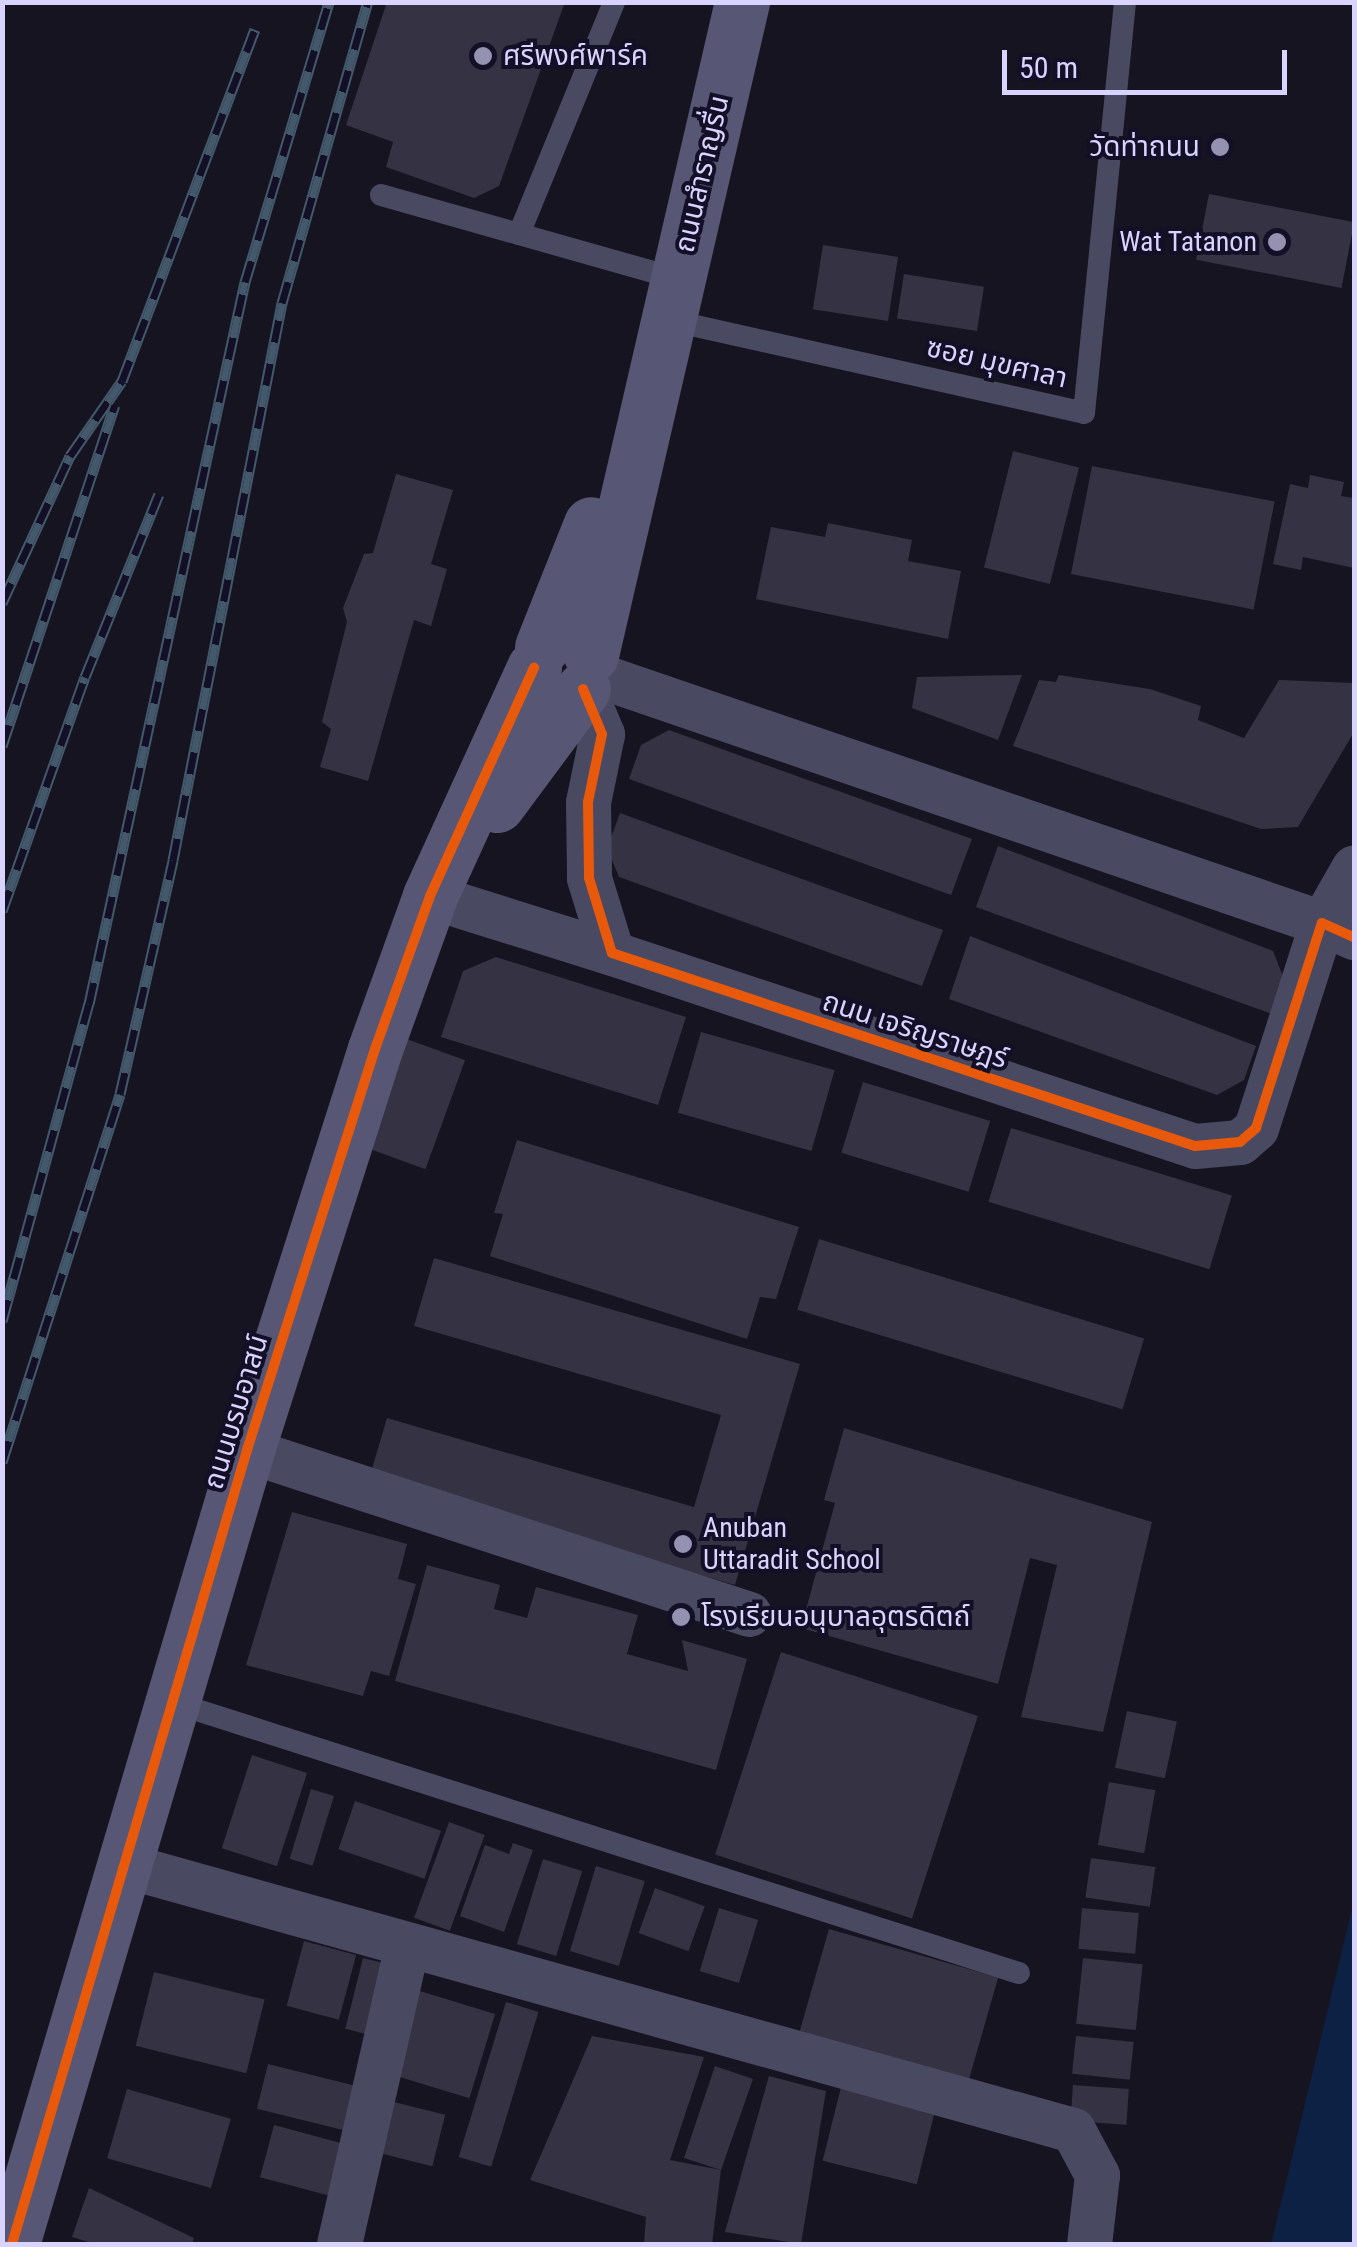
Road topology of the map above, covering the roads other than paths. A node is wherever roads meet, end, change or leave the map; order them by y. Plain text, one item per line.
1 (614, 2) edge
2 (742, 2) edge
3 (1120, 4) edge
4 (381, 195) dead end
5 (518, 234) junction
6 (670, 315) junction
7 (574, 678) junction
8 (1354, 867) edge
9 (430, 896) junction
10 (1338, 930) edge
11 (612, 953) junction
12 (247, 1450) junction
13 (749, 1614) dead end
14 (175, 1703) junction
15 (128, 1866) junction
16 (406, 1948) junction
17 (1019, 1973) dead end
18 (16, 2186) edge
19 (12, 2244) edge
20 (339, 2244) edge
21 (1088, 2244) edge

1 - 5 lane
2 - 6 street, ถนนสำราญรื่น
3 - 6 lane, ซอย มุขศาลา
4 - 5 lane
5 - 6 lane
6 - 7 street, ถนนสำราญรื่น
7 - 9 street, ถนนบรมอาสน์
7 - 10 street
7 - 11 street
8 - 10 street, ถนน เจริญราษฎร์
9 - 11 street, ถนน เจริญราษฎร์
9 - 12 street, ถนนบรมอาสน์
10 - 11 street, ถนน เจริญราษฎร์
12 - 13 street
12 - 14 street, ถนนบรมอาสน์
14 - 15 street, ถนนบรมอาสน์
14 - 17 lane
15 - 16 street
15 - 18 street, ถนนบรมอาสน์
16 - 20 street
16 - 21 street
18 - 19 street, ถนนบรมอาสน์

